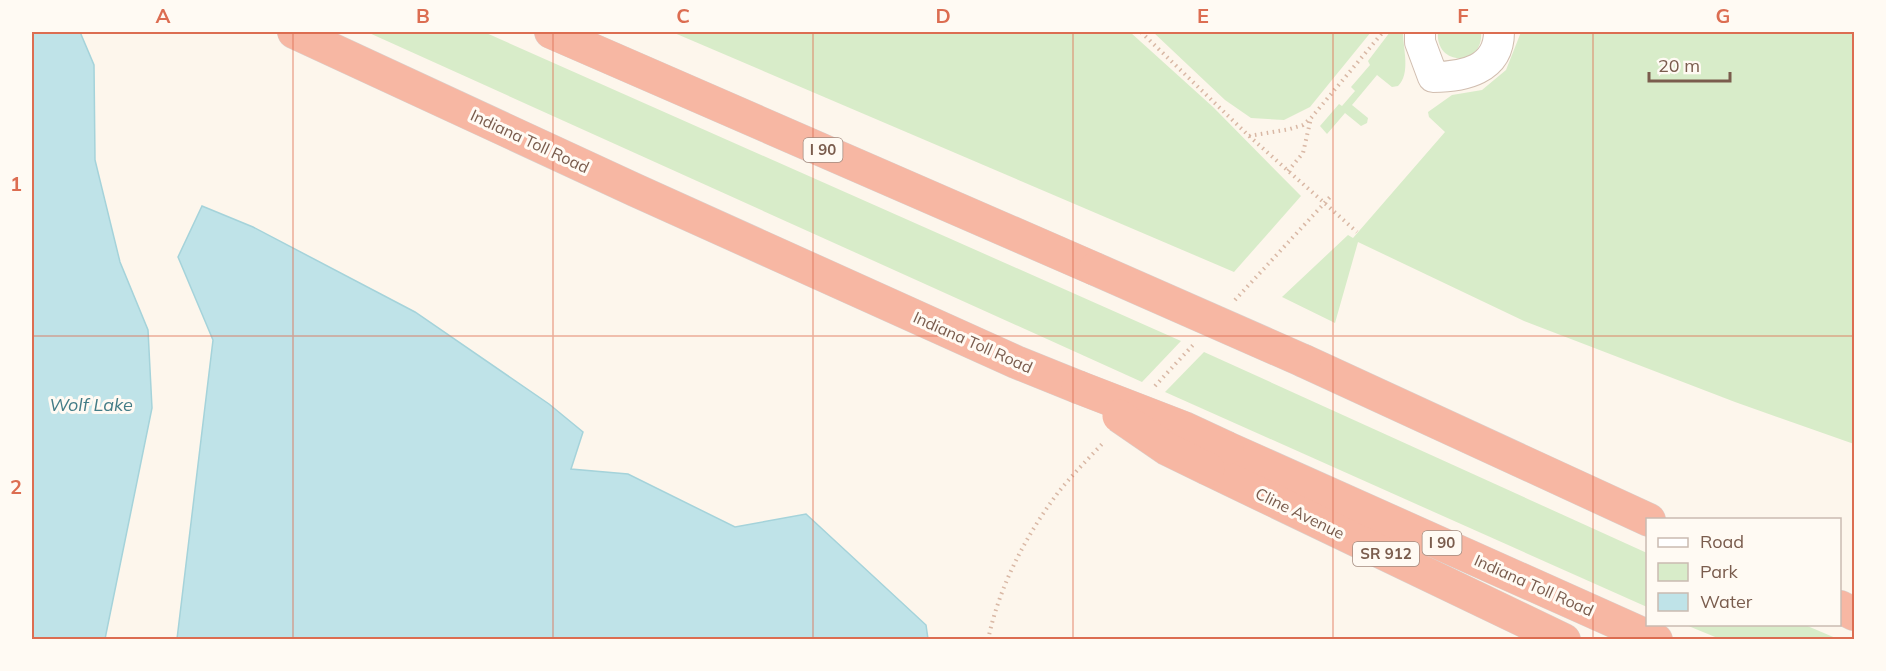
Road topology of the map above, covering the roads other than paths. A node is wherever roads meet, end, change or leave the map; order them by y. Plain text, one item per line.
1 (294, 32) edge
2 (550, 32) edge
3 (1420, 32) edge
4 (1499, 32) edge
5 (1078, 387) joint
6 (1217, 459) junction
7 (1647, 518) edge
8 (1564, 639) edge
9 (1656, 639) edge

1 - 5 highway, Indiana Toll Road
2 - 7 highway, I 90, bridge
3 - 4 street
5 - 6 highway, Cline Avenue / SR 912, bridge
6 - 8 highway, Cline Avenue / SR 912
6 - 9 highway, Indiana Toll Road / I 90

